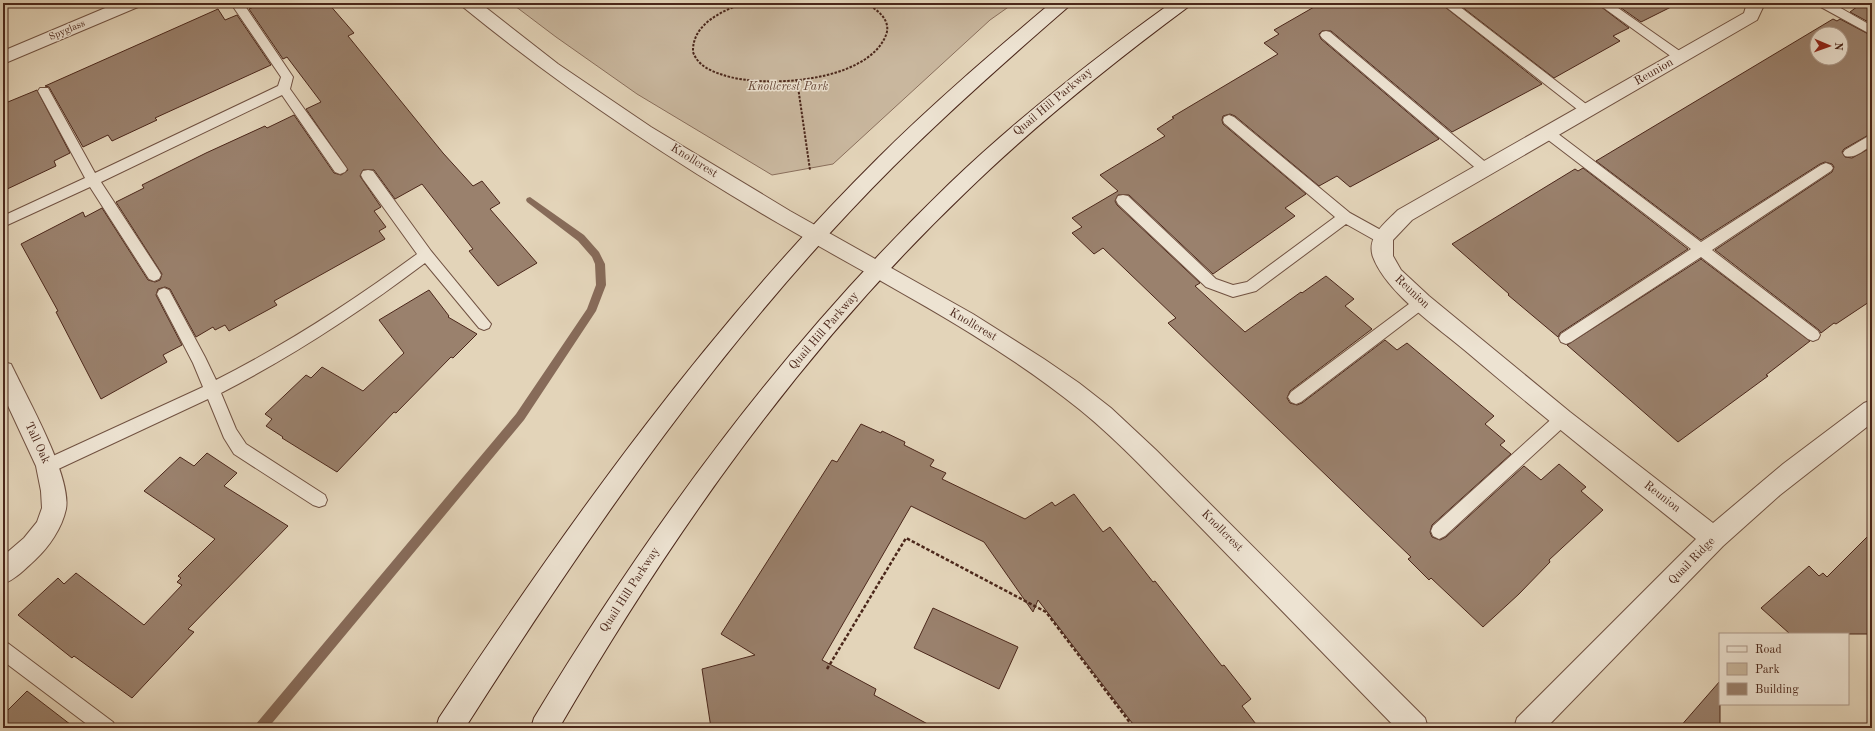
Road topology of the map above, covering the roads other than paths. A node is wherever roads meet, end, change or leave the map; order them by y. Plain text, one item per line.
1 (132, 3) edge
2 (468, 3) edge
3 (1062, 3) edge
4 (1182, 3) edge
5 (1447, 3) edge
6 (1603, 3) edge
7 (1756, 3) edge
8 (1823, 3) edge
9 (238, 5) dead end
10 (1872, 31) edge
11 (1326, 35) dead end
12 (1680, 57) junction
13 (3, 58) edge
14 (284, 89) junction
15 (44, 91) dead end
16 (1586, 110) junction
17 (1229, 120) dead end
18 (1548, 133) junction
19 (1872, 139) edge
20 (1850, 153) dead end
21 (1484, 168) junction
22 (1826, 168) dead end
23 (340, 169) dead end
24 (368, 175) dead end
25 (92, 180) junction
26 (1123, 200) dead end
27 (1344, 217) junction
28 (3, 222) edge
29 (817, 235) junction
30 (1383, 238) junction
31 (1701, 250) junction
32 (426, 255) junction
33 (878, 268) junction
34 (154, 274) dead end
35 (164, 294) dead end
36 (1422, 302) junction
37 (484, 324) dead end
38 (1813, 335) dead end
39 (1566, 338) dead end
40 (3, 371) edge
41 (212, 389) junction
42 (1296, 397) dead end
43 (1872, 410) edge
44 (1562, 419) junction
45 (48, 466) junction
46 (319, 500) dead end
47 (1439, 531) dead end
48 (1714, 538) junction
49 (3, 572) edge
50 (3, 650) edge
51 (107, 728) edge
52 (448, 728) edge
53 (544, 728) edge
54 (1415, 728) edge
55 (1527, 728) edge

1 - 13 street, Spyglass
2 - 29 street, Knollcrest
3 - 29 street
4 - 33 street, Quail Hill Parkway
5 - 16 lane
6 - 12 lane
7 - 12 street, Reunion
8 - 10 lane
9 - 14 lane
11 - 21 lane
12 - 16 street, Reunion
14 - 23 lane
14 - 25 lane
15 - 25 lane
16 - 18 street, Reunion
17 - 27 lane
18 - 21 street, Reunion
18 - 31 lane
19 - 20 lane
21 - 30 street, Reunion
22 - 31 lane
24 - 32 lane
25 - 28 lane
25 - 34 lane
26 - 27 lane
27 - 30 lane
29 - 33 street, Knollcrest
29 - 52 street
30 - 36 street, Reunion
31 - 38 lane
31 - 39 lane
32 - 37 lane
32 - 41 lane
33 - 53 street, Quail Hill Parkway
33 - 54 street, Knollcrest
35 - 41 lane
36 - 42 lane
36 - 44 street, Reunion
40 - 45 street, Tall Oak
41 - 45 lane
41 - 46 lane
43 - 48 street, Quail Ridge
44 - 47 lane
44 - 48 street, Reunion
45 - 49 street, Tall Oak
48 - 55 street, Quail Ridge
50 - 51 lane

